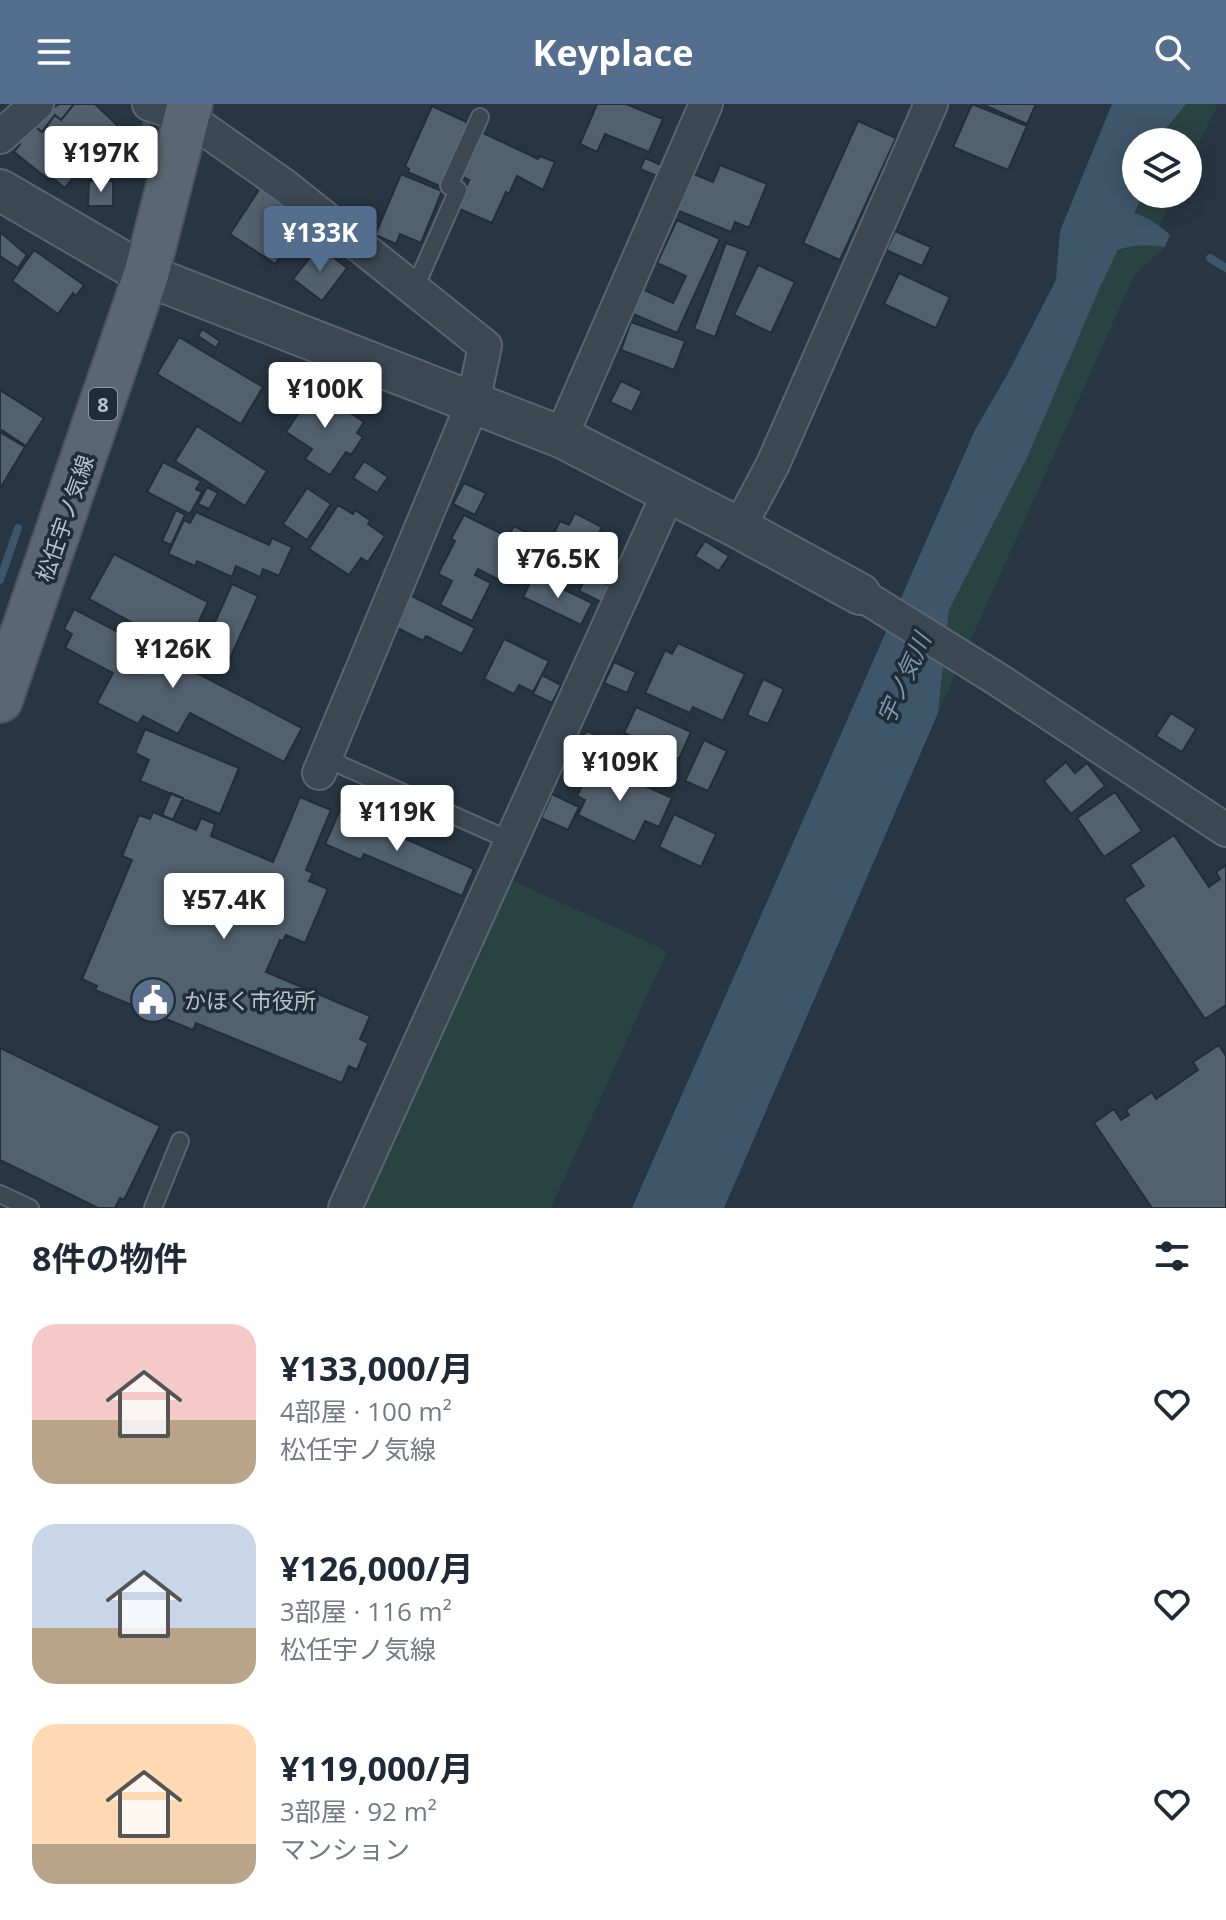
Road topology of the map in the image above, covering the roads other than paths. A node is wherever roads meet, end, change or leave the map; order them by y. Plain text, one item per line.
1 (37, 104) edge
2 (706, 104) edge
3 (931, 104) edge
4 (175, 108) edge
5 (480, 117) dead end
6 (0, 137) edge
7 (0, 190) edge
8 (146, 275) junction
9 (414, 290) junction
10 (473, 403) junction
11 (561, 437) junction
12 (669, 492) junction
13 (739, 528) junction
14 (860, 594) joint
15 (0, 700) edge
16 (322, 765) joint
17 (1226, 830) edge
18 (511, 841) junction
19 (180, 1141) dead end
20 (0, 1194) edge
21 (30, 1208) edge
22 (153, 1208) edge
23 (345, 1208) edge

1 - 6 street
2 - 11 street
3 - 13 street
4 - 8 main road, 松任宇ノ気線 / 8
4 - 9 street
5 - 9 lane
7 - 8 street
8 - 10 street
8 - 15 main road, 松任宇ノ気線 / 8
9 - 10 street
10 - 11 street
10 - 16 street
11 - 12 street
12 - 13 street
12 - 18 street
13 - 14 street
14 - 17 street
16 - 18 lane
18 - 23 street
19 - 22 lane
20 - 21 lane

